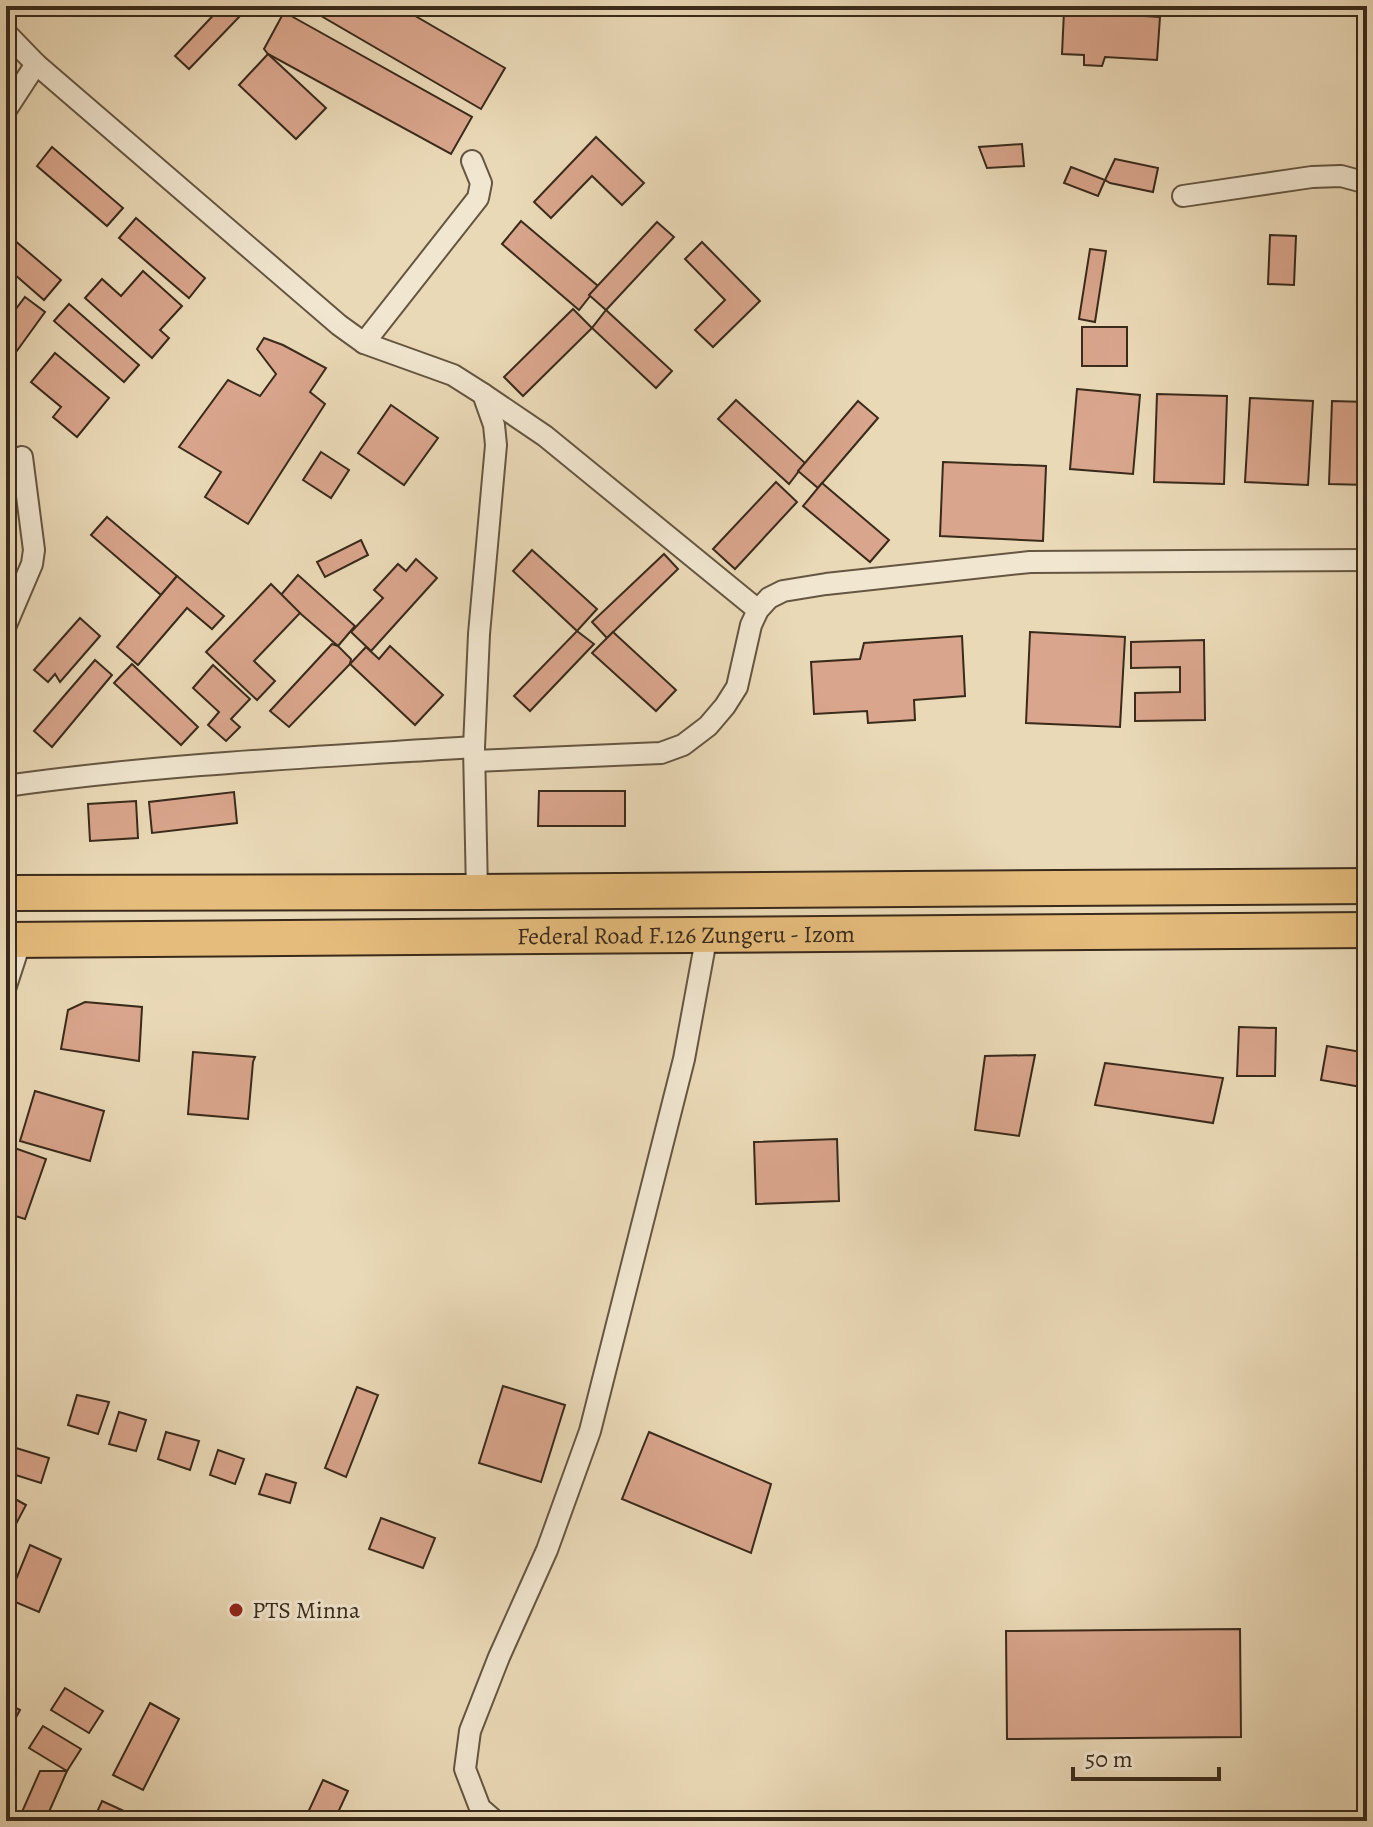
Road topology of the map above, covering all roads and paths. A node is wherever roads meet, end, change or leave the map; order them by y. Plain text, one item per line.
1 (6, 33) edge
2 (36, 64) junction
3 (6, 110) edge
4 (472, 161) dead end
5 (1367, 183) edge
6 (1183, 196) dead end
7 (364, 343) junction
8 (483, 394) junction
9 (22, 457) dead end
10 (1367, 560) edge
11 (758, 610) junction
12 (6, 625) edge
13 (475, 754) junction
14 (6, 786) edge
15 (9, 886) edge
16 (1367, 886) edge
17 (1035, 888) junction
18 (477, 892) junction
19 (1367, 930) edge
20 (1037, 932) junction
21 (707, 934) junction
22 (13, 940) edge
23 (6, 986) edge
24 (495, 1821) edge

1 - 2 street
2 - 3 street
2 - 7 street
4 - 7 street
5 - 6 street
7 - 8 street
8 - 11 street
8 - 13 street
9 - 12 street
10 - 11 street
11 - 13 street
13 - 14 street
13 - 18 street
15 - 18 main road, Federal Road F.126 Zungeru - Izom
16 - 17 main road, Federal Road F.126 Zungeru - Izom
17 - 18 main road, Federal Road F.126 Zungeru - Izom
17 - 20 main road
19 - 20 main road, Federal Road F.126 Zungeru - Izom
20 - 21 main road, Federal Road F.126 Zungeru - Izom
21 - 22 main road, Federal Road F.126 Zungeru - Izom
21 - 24 street
22 - 23 street

